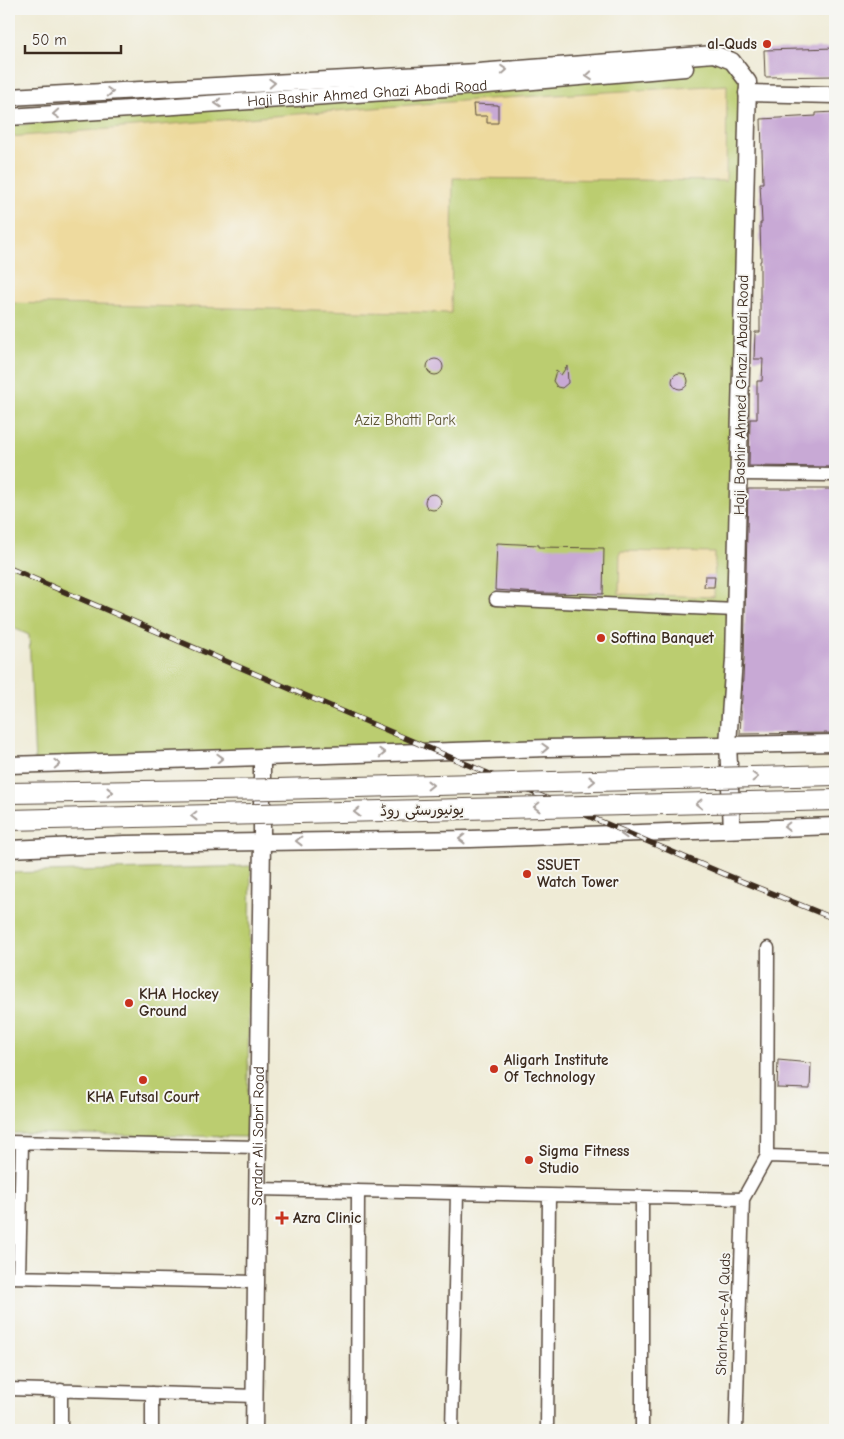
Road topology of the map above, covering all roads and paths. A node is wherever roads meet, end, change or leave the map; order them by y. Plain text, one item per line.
1 (723, 58) junction
2 (747, 93) junction
3 (835, 95) edge
4 (9, 97) edge
5 (9, 117) edge
6 (739, 474) junction
7 (835, 475) edge
8 (496, 599) dead end
9 (735, 610) junction
10 (835, 743) edge
11 (728, 744) junction
12 (262, 757) junction
13 (9, 765) edge
14 (835, 775) edge
15 (9, 793) edge
16 (835, 800) edge
17 (9, 820) edge
18 (835, 826) edge
19 (732, 829) junction
20 (262, 841) junction
21 (9, 849) edge
22 (768, 948) dead end
23 (9, 1142) edge
24 (22, 1142) junction
25 (258, 1147) junction
26 (767, 1156) junction
27 (835, 1158) edge
28 (257, 1189) junction
29 (358, 1191) junction
30 (457, 1193) junction
31 (549, 1195) junction
32 (642, 1197) junction
33 (743, 1199) junction
34 (14, 1277) edge
35 (256, 1282) junction
36 (9, 1389) edge
37 (61, 1390) junction
38 (152, 1393) junction
39 (255, 1396) junction
40 (61, 1430) edge
41 (152, 1430) edge
42 (254, 1430) edge
43 (357, 1430) edge
44 (452, 1430) edge
45 (547, 1430) edge
46 (642, 1430) edge
47 (736, 1430) edge

1 - 2 street, Haji Bashir Ahmed Ghazi Abadi Road
4 -> 1 street, Haji Bashir Ahmed Ghazi Abadi Road
1 -> 5 street, Haji Bashir Ahmed Ghazi Abadi Road
2 - 3 street
2 - 6 street, Haji Bashir Ahmed Ghazi Abadi Road
6 - 7 street
6 - 9 street, Haji Bashir Ahmed Ghazi Abadi Road
8 - 9 street
9 - 11 street, Haji Bashir Ahmed Ghazi Abadi Road
10 - 11 street
12 -> 11 street
11 - 19 street, Haji Bashir Ahmed Ghazi Abadi Road
13 -> 12 street
12 - 20 street, Sardar Ali Sabri Road
15 -> 14 main road, یونیورسٹی روڈ, bridge
16 -> 17 main road, یونیورسٹی روڈ, bridge
18 -> 19 street
19 -> 20 street
20 - 21 street
20 - 25 street, Sardar Ali Sabri Road
22 - 26 street
23 - 24 street
24 - 25 street
24 - 34 street
25 - 28 street, Sardar Ali Sabri Road
26 - 27 street
26 - 33 street
28 - 29 street
28 - 35 street, Sardar Ali Sabri Road
29 - 30 street
29 - 43 street
30 - 31 street
30 - 44 street
31 - 32 street
31 - 45 street
32 - 33 street
32 - 46 street
33 - 47 street, Shahrah-e-Al Quds
34 - 35 street
35 - 39 street, Sardar Ali Sabri Road
36 - 37 street
37 - 38 street
37 - 40 street
38 - 39 street
38 - 41 street
39 - 42 street, Sardar Ali Sabri Road

